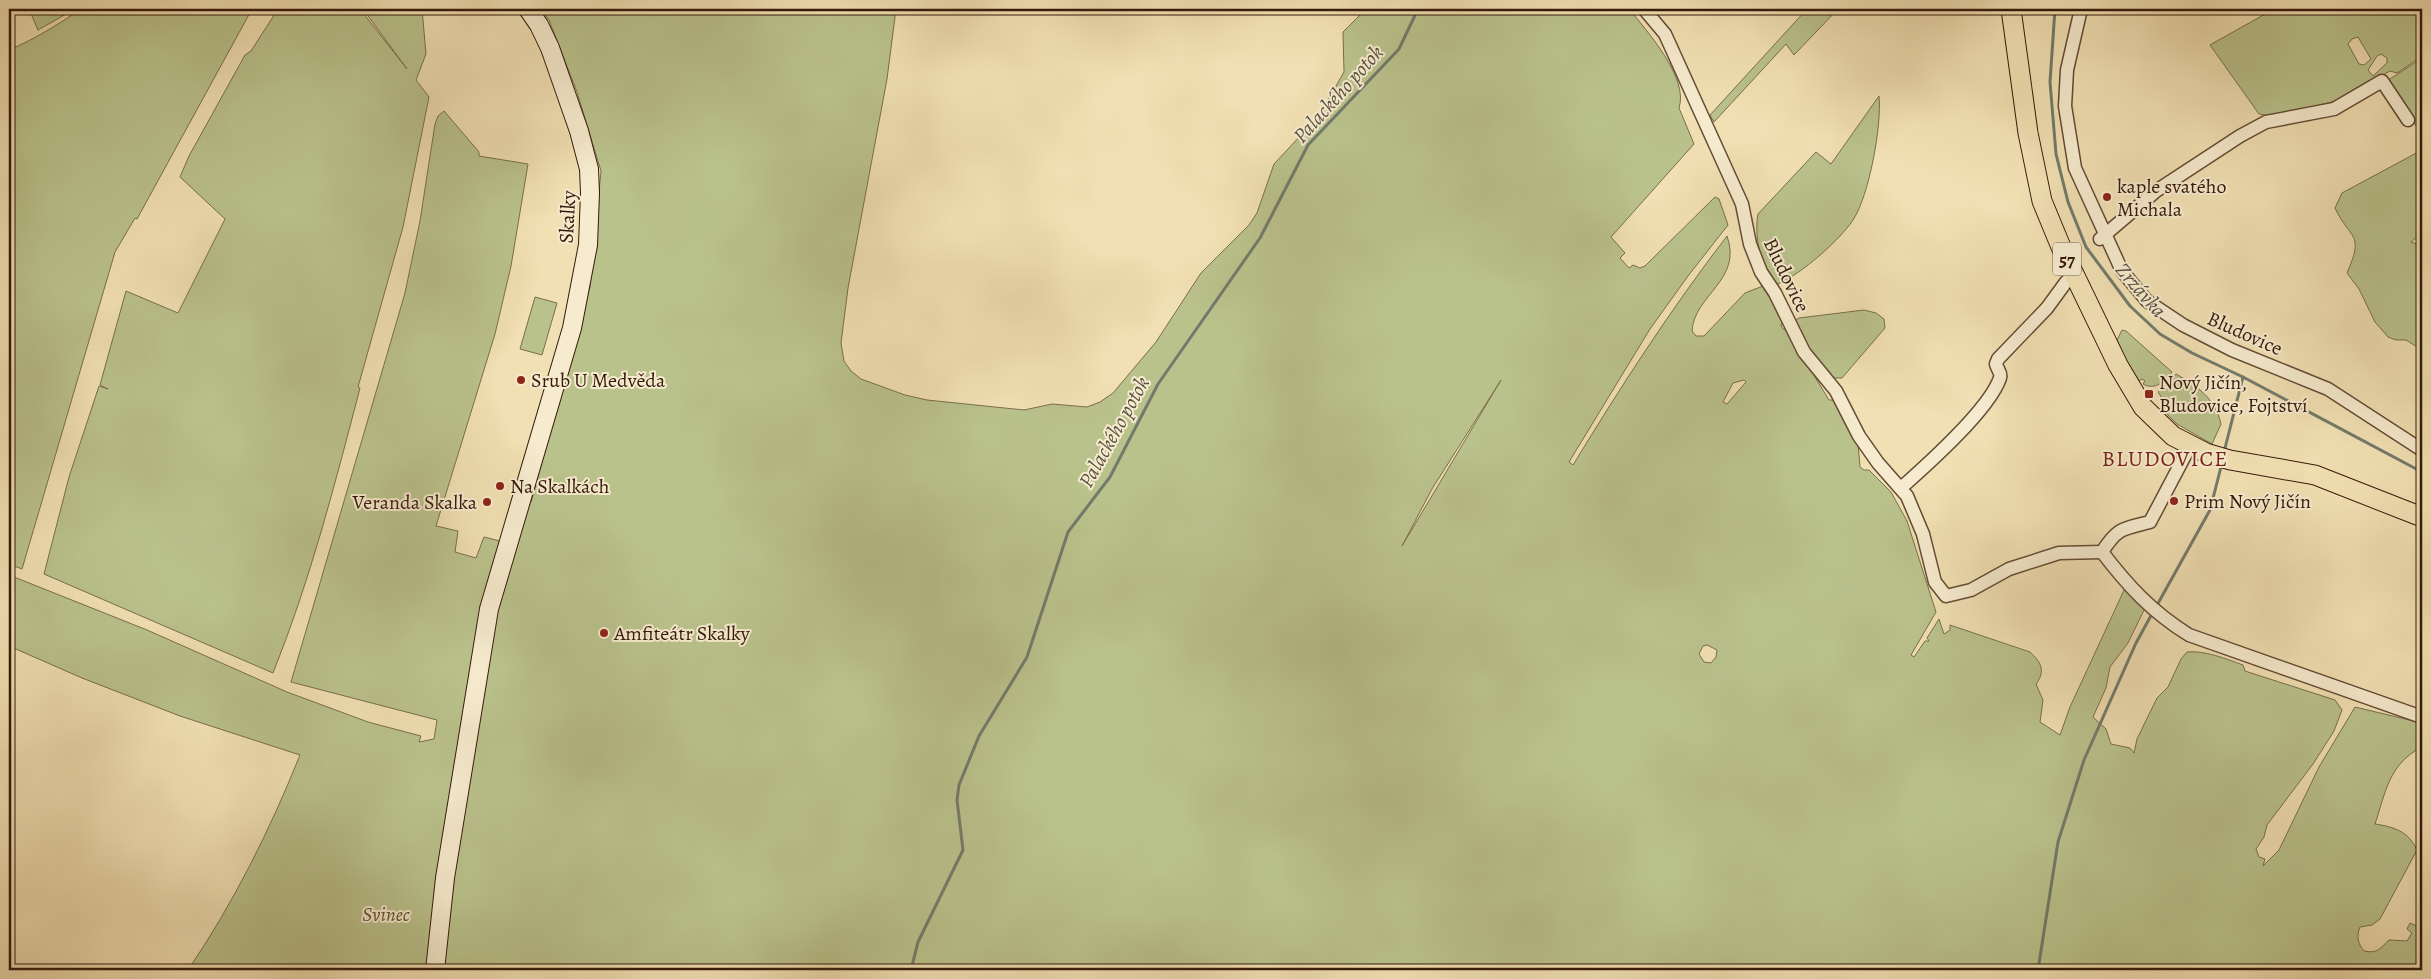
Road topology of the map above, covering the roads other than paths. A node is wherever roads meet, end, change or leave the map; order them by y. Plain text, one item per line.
1 (528, 9) edge
2 (1644, 9) edge
3 (2011, 9) edge
4 (2081, 9) edge
5 (2408, 120) dead end
6 (2103, 237) junction
7 (2076, 276) junction
8 (2190, 446) junction
9 (2422, 450) edge
10 (1900, 488) junction
11 (2422, 517) edge
12 (2102, 552) junction
13 (2422, 717) edge
14 (435, 970) edge

1 - 14 street, Skalky
2 - 10 street, Bludovice
3 - 7 main road, 57
4 - 6 street, Bludovice
5 - 6 street
6 - 9 street, Bludovice
7 - 8 main road, 57
7 - 10 street
8 - 11 main road, 57
8 - 12 street
10 - 12 street, Bludovice
12 - 13 street

